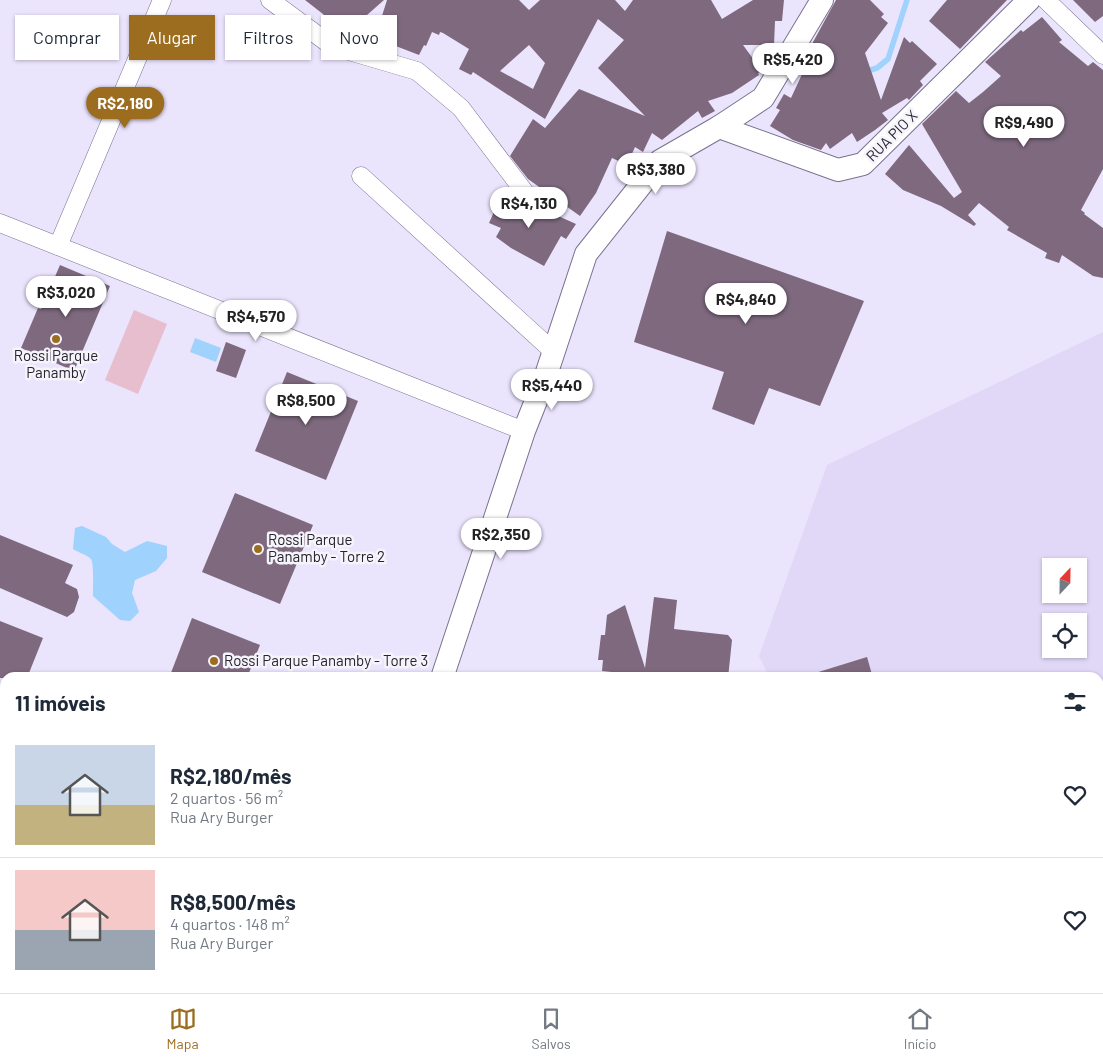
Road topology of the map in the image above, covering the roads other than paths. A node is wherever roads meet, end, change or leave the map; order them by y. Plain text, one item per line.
1 (162, 0) edge
2 (270, 0) edge
3 (822, 0) edge
4 (1029, 0) edge
5 (1046, 0) edge
6 (1103, 55) edge
7 (719, 127) junction
8 (361, 176) dead end
9 (529, 198) dead end
10 (0, 223) edge
11 (58, 246) junction
12 (554, 352) junction
13 (524, 431) junction
14 (444, 672) edge

1 - 11 street
2 - 9 street
3 - 7 street
4 - 7 street, RUA PIO X
5 - 6 street
7 - 12 street
8 - 12 street
10 - 11 street
11 - 13 street
12 - 13 street
13 - 14 street

